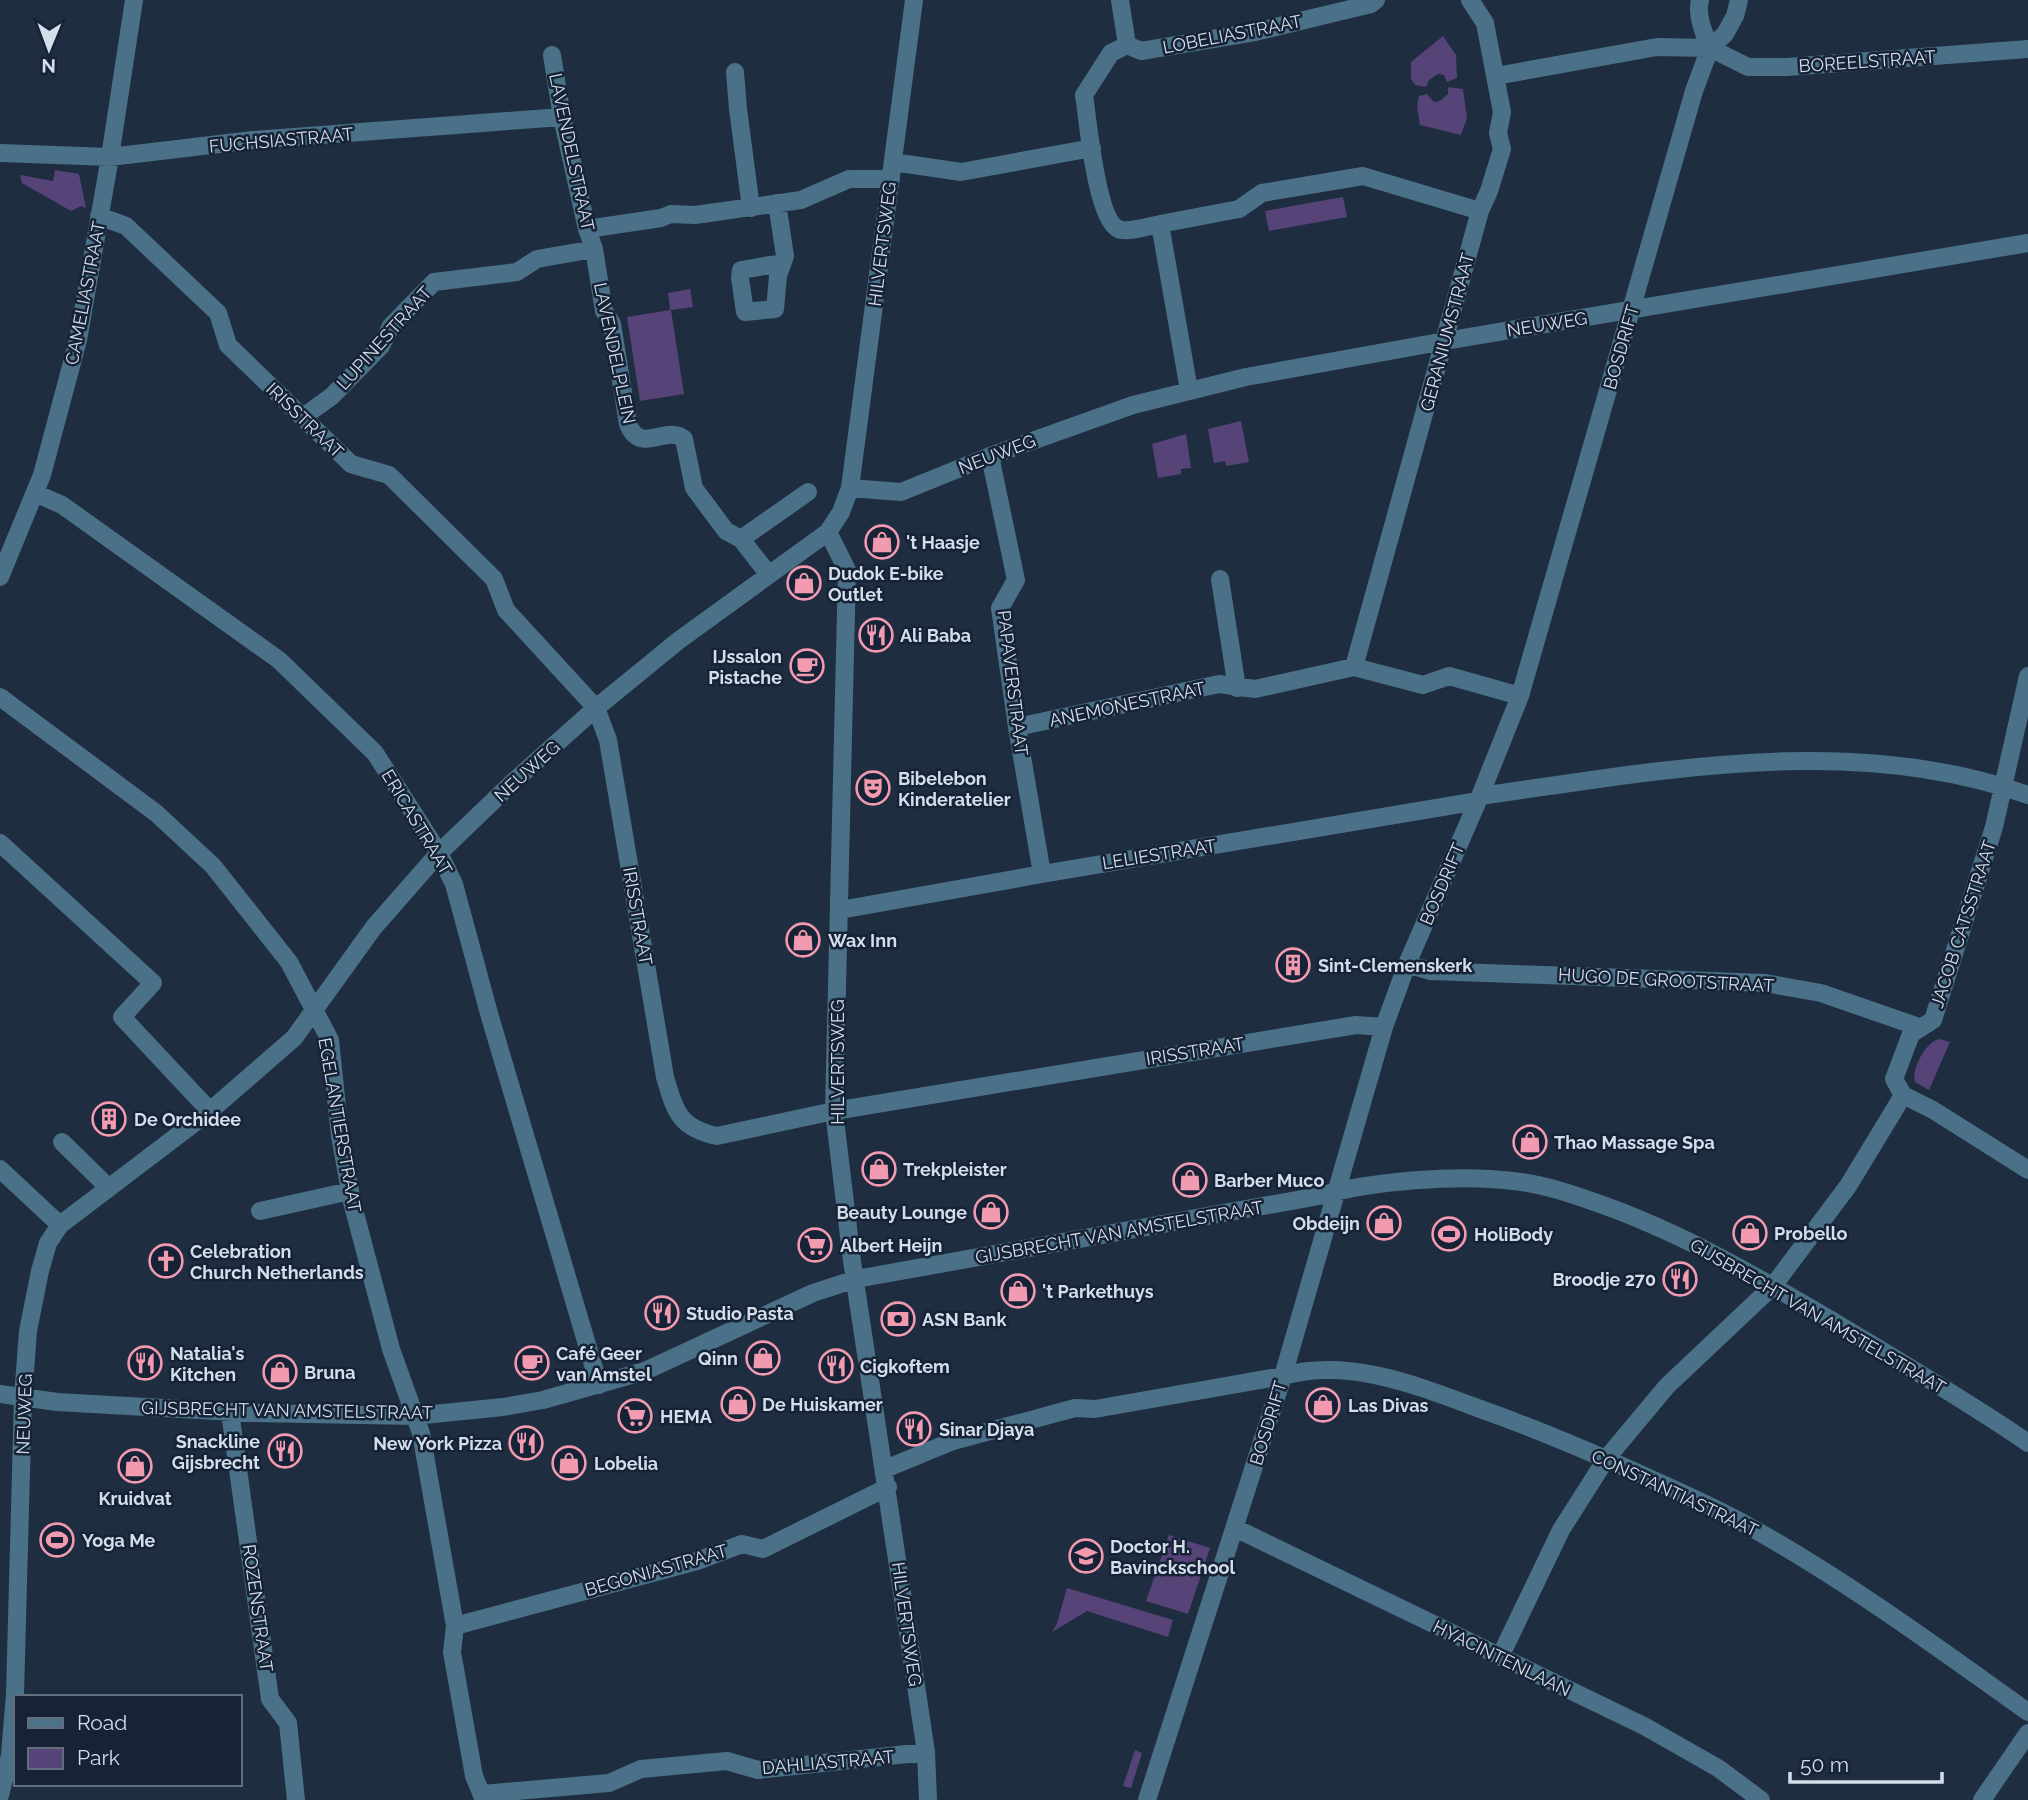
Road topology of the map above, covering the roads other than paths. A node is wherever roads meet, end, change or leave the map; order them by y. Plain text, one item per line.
1 (134, 0) edge
2 (914, 0) edge
3 (1120, 0) edge
4 (1376, 0) edge
5 (1470, 0) edge
6 (1700, 0) edge
7 (1740, 0) edge
8 (1127, 45) junction
9 (1710, 48) junction
10 (2028, 49) edge
11 (552, 55) dead end
12 (735, 72) dead end
13 (1496, 76) junction
14 (562, 117) junction
15 (1092, 148) junction
16 (0, 153) edge
17 (110, 157) junction
18 (892, 170) junction
19 (777, 203) junction
20 (751, 208) junction
21 (1480, 211) junction
22 (99, 216) junction
23 (1160, 224) junction
24 (587, 229) junction
25 (2028, 243) edge
26 (594, 249) junction
27 (782, 263) junction
28 (1632, 310) junction
29 (1445, 341) junction
30 (1189, 390) junction
31 (303, 417) junction
32 (990, 456) junction
33 (850, 488) junction
34 (808, 492) dead end
35 (35, 493) junction
36 (828, 532) junction
37 (741, 538) junction
38 (769, 575) junction
39 (0, 577) edge
40 (1220, 579) dead end
41 (1354, 667) junction
42 (2028, 676) edge
43 (1237, 688) junction
44 (1520, 696) junction
45 (0, 697) edge
46 (596, 708) junction
47 (1017, 727) junction
48 (2005, 787) junction
49 (2028, 795) edge
50 (1479, 799) junction
51 (0, 843) edge
52 (439, 853) junction
53 (1042, 874) junction
54 (840, 910) junction
55 (1407, 964) junction
56 (313, 1009) junction
57 (1384, 1027) junction
58 (1919, 1027) junction
59 (1903, 1095) junction
60 (210, 1111) junction
61 (834, 1111) junction
62 (62, 1142) dead end
63 (0, 1169) edge
64 (2028, 1170) edge
65 (109, 1188) junction
66 (350, 1191) junction
67 (1335, 1191) junction
68 (260, 1211) dead end
69 (60, 1225) junction
70 (856, 1279) junction
71 (1773, 1286) junction
72 (1283, 1376) junction
73 (599, 1385) junction
74 (0, 1394) edge
75 (23, 1398) junction
76 (230, 1412) junction
77 (414, 1416) junction
78 (2028, 1443) edge
79 (1605, 1459) junction
80 (886, 1478) junction
81 (1235, 1528) junction
82 (9, 1626) edge
83 (455, 1626) junction
84 (1500, 1657) junction
85 (15, 1695) edge
86 (14, 1706) edge
87 (2028, 1712) edge
88 (2028, 1733) edge
89 (926, 1752) junction
90 (0, 1795) edge
91 (483, 1797) edge
92 (296, 1800) edge
93 (929, 1800) edge
94 (1147, 1800) edge
95 (1761, 1800) edge
96 (1982, 1800) edge

1 - 17 street, CAMELIASTRAAT
2 - 18 street, HILVERTSWEG
3 - 8 street
4 - 8 street, LOBELIASTRAAT
5 - 13 street, GERANIUMSTRAAT
6 - 9 street
7 - 9 street, BOSDRIFT
8 - 15 street
9 - 10 street, BOREELSTRAAT
9 - 13 street
9 - 28 street, BOSDRIFT
11 - 14 street, LAVENDELSTRAAT
12 - 20 street
13 - 21 street, GERANIUMSTRAAT
14 - 17 street, FUCHSIASTRAAT
14 - 24 street, LAVENDELSTRAAT
15 - 18 street
15 - 23 street
16 - 17 street, FUCHSIASTRAAT
17 - 22 street, CAMELIASTRAAT
18 - 19 street
18 - 33 street, HILVERTSWEG
19 - 20 street
19 - 27 street
20 - 24 street
21 - 23 street
21 - 29 street, GERANIUMSTRAAT
22 - 31 street, IRISSTRAAT
22 - 35 street, CAMELIASTRAAT
23 - 30 street
24 - 26 street, LAVENDELSTRAAT
25 - 28 street, NEUWEG
26 - 31 street, LUPINESTRAAT
26 - 37 street, LAVENDELPLEIN
27 - 27 street
28 - 29 street, NEUWEG
28 - 44 street, BOSDRIFT
29 - 30 street, NEUWEG
29 - 41 street, GERANIUMSTRAAT
30 - 32 street, NEUWEG
31 - 46 street, IRISSTRAAT
32 - 33 street, NEUWEG
32 - 47 street, PAPAVERSTRAAT
33 - 36 street, NEUWEG
34 - 37 street
35 - 39 street, CAMELIASTRAAT
35 - 52 street, ERICASTRAAT
36 - 38 street, NEUWEG
36 - 54 street, HILVERTSWEG
37 - 38 street
38 - 46 street, NEUWEG
40 - 43 street
41 - 43 street, ANEMONESTRAAT
41 - 44 street, ANEMONESTRAAT
42 - 48 street, JACOB CATSSTRAAT
43 - 47 street, ANEMONESTRAAT
44 - 50 street, BOSDRIFT
45 - 56 street, EGELANTIERSTRAAT
46 - 52 street, NEUWEG
46 - 61 street, IRISSTRAAT
47 - 53 street, PAPAVERSTRAAT
48 - 49 street, LELIESTRAAT
48 - 50 street, LELIESTRAAT
48 - 58 street, JACOB CATSSTRAAT
50 - 53 street, LELIESTRAAT
50 - 55 street, BOSDRIFT
51 - 60 street
52 - 56 street, NEUWEG
52 - 73 street, ERICASTRAAT
53 - 54 street, LELIESTRAAT
54 - 61 street, HILVERTSWEG
55 - 57 street, BOSDRIFT
55 - 58 street, HUGO DE GROOTSTRAAT
56 - 60 street, NEUWEG
56 - 66 street, EGELANTIERSTRAAT
57 - 61 street, IRISSTRAAT
57 - 67 street, BOSDRIFT
58 - 59 street, JACOB CATSSTRAAT
59 - 64 street
59 - 71 street
60 - 65 street, NEUWEG
61 - 70 street, HILVERTSWEG
62 - 65 street
63 - 69 street
65 - 69 street, NEUWEG
66 - 68 street
66 - 77 street, EGELANTIERSTRAAT
67 - 70 street, GIJSBRECHT VAN AMSTELSTRAAT
67 - 71 street, GIJSBRECHT VAN AMSTELSTRAAT
67 - 72 street, BOSDRIFT
69 - 75 street, NEUWEG
70 - 73 street, GIJSBRECHT VAN AMSTELSTRAAT
70 - 80 street, HILVERTSWEG
71 - 78 street, GIJSBRECHT VAN AMSTELSTRAAT
71 - 79 street
72 - 79 street, CONSTANTIASTRAAT
72 - 80 street, BEGONIASTRAAT
72 - 81 street, BOSDRIFT
73 - 77 street, GIJSBRECHT VAN AMSTELSTRAAT
74 - 75 street, GIJSBRECHT VAN AMSTELSTRAAT
75 - 76 street, GIJSBRECHT VAN AMSTELSTRAAT
75 - 82 street, NEUWEG
76 - 77 street, GIJSBRECHT VAN AMSTELSTRAAT
76 - 92 street, ROZENSTRAAT
77 - 83 street, EGELANTIERSTRAAT
79 - 84 street
79 - 87 street, CONSTANTIASTRAAT
80 - 83 street, BEGONIASTRAAT
80 - 89 street, HILVERTSWEG
81 - 84 street, HYACINTENLAAN
81 - 94 street, BOSDRIFT
82 - 85 street, NEUWEG
83 - 91 street, EGELANTIERSTRAAT
84 - 95 street, HYACINTENLAAN
86 - 90 street, NEUWEG
88 - 96 street
89 - 91 street, DAHLIASTRAAT
89 - 93 street, HILVERTSWEG

